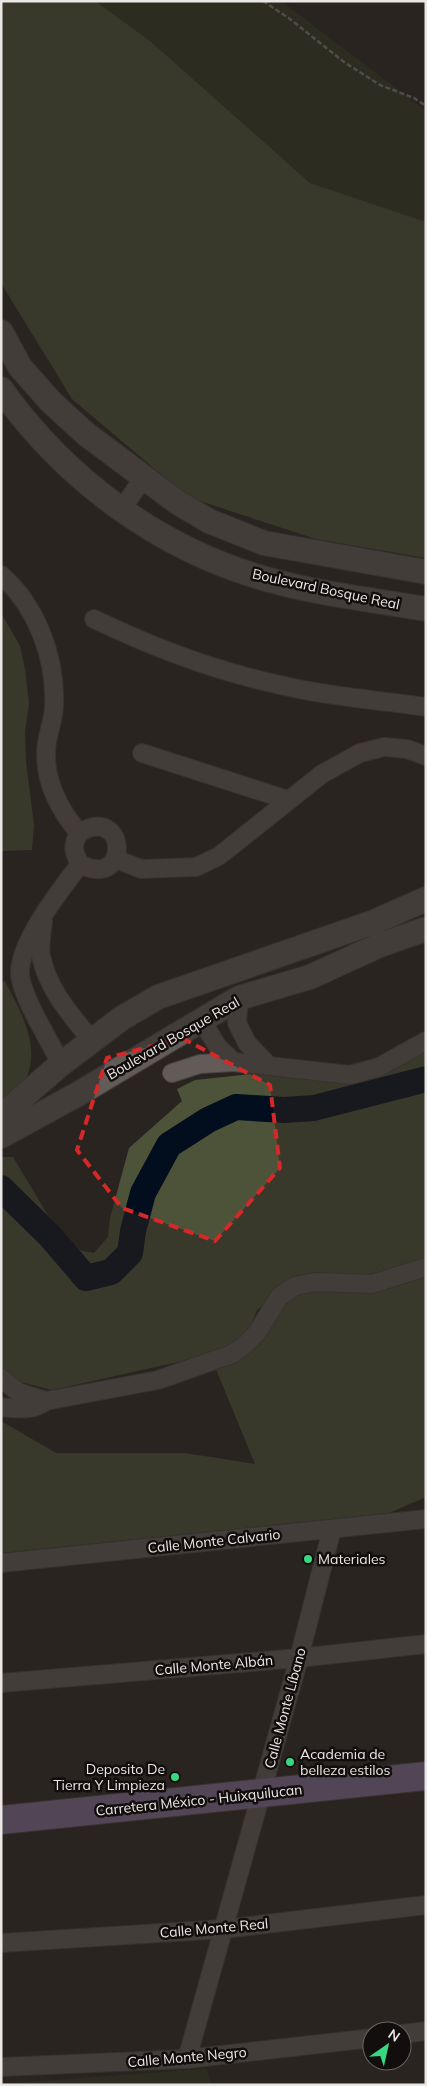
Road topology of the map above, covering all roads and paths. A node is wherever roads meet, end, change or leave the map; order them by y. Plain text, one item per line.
1 (262, 1) edge
2 (426, 106) edge
3 (1, 332) edge
4 (1, 389) edge
5 (144, 477) junction
6 (122, 509) junction
7 (426, 572) edge
8 (1, 575) edge
9 (426, 609) edge
10 (94, 619) dead end
11 (426, 707) edge
12 (142, 754) dead end
13 (426, 756) edge
14 (288, 800) junction
15 (79, 833) junction
16 (116, 859) junction
17 (80, 864) junction
18 (426, 899) edge
19 (43, 913) junction
20 (374, 922) junction
21 (426, 929) edge
22 (380, 945) junction
23 (56, 993) junction
24 (239, 998) junction
25 (33, 1007) junction
26 (201, 1020) junction
27 (92, 1041) junction
28 (426, 1041) edge
29 (234, 1062) junction
30 (61, 1064) junction
31 (268, 1065) junction
32 (172, 1072) dead end
33 (1, 1116) edge
34 (1, 1136) edge
35 (426, 1267) edge
36 (1, 1378) edge
37 (46, 1400) junction
38 (1, 1407) edge
39 (426, 1519) edge
40 (332, 1529) junction
41 (1, 1563) edge
42 (426, 1644) edge
43 (299, 1658) junction
44 (1, 1683) edge
45 (426, 1776) edge
46 (262, 1794) junction
47 (1, 1820) edge
48 (426, 1905) edge
49 (224, 1929) junction
50 (1, 1943) edge
51 (426, 2031) edge
52 (412, 2033) edge
53 (362, 2039) edge
54 (187, 2059) junction
55 (1, 2067) edge

1 - 2 path
3 - 5 street
4 - 6 street, Boulevard Bosque Real
5 - 6 street
5 - 7 street
6 - 9 street, Boulevard Bosque Real
8 - 15 street
10 - 11 street
12 - 14 street
13 - 14 street
14 - 16 street
15 - 16 street
15 - 17 street
16 - 17 street
17 - 19 street
18 - 20 street, Boulevard Bosque Real
19 - 23 street
19 - 25 street
20 - 22 street
20 - 27 street, Boulevard Bosque Real
21 - 22 street, Boulevard Bosque Real
22 - 24 street, Boulevard Bosque Real
23 - 25 street
23 - 27 street
24 - 26 street, Boulevard Bosque Real
24 - 31 street
25 - 30 street
26 - 29 street
26 - 34 street, Boulevard Bosque Real
27 - 30 street, Boulevard Bosque Real
28 - 31 street
29 - 31 street
29 - 32 street
30 - 33 street, Boulevard Bosque Real
35 - 37 street
36 - 37 street
37 - 38 street
39 - 40 street, Calle Monte Calvario
40 - 41 street, Calle Monte Calvario
40 - 43 street, Calle Monte Líbano
42 - 43 street, Calle Monte Albán
43 - 44 street, Calle Monte Albán
43 - 46 street, Calle Monte Líbano
45 - 46 main road, Carretera México - Huixquilucan
46 - 47 main road, Carretera México - Huixquilucan
46 - 49 street, Calle Monte Líbano
48 - 49 street, Calle Monte Real
49 - 50 street, Calle Monte Real
49 - 54 street, Calle Monte Líbano
51 - 52 street
53 - 54 street, Calle Monte Negro
54 - 55 street, Calle Monte Negro

